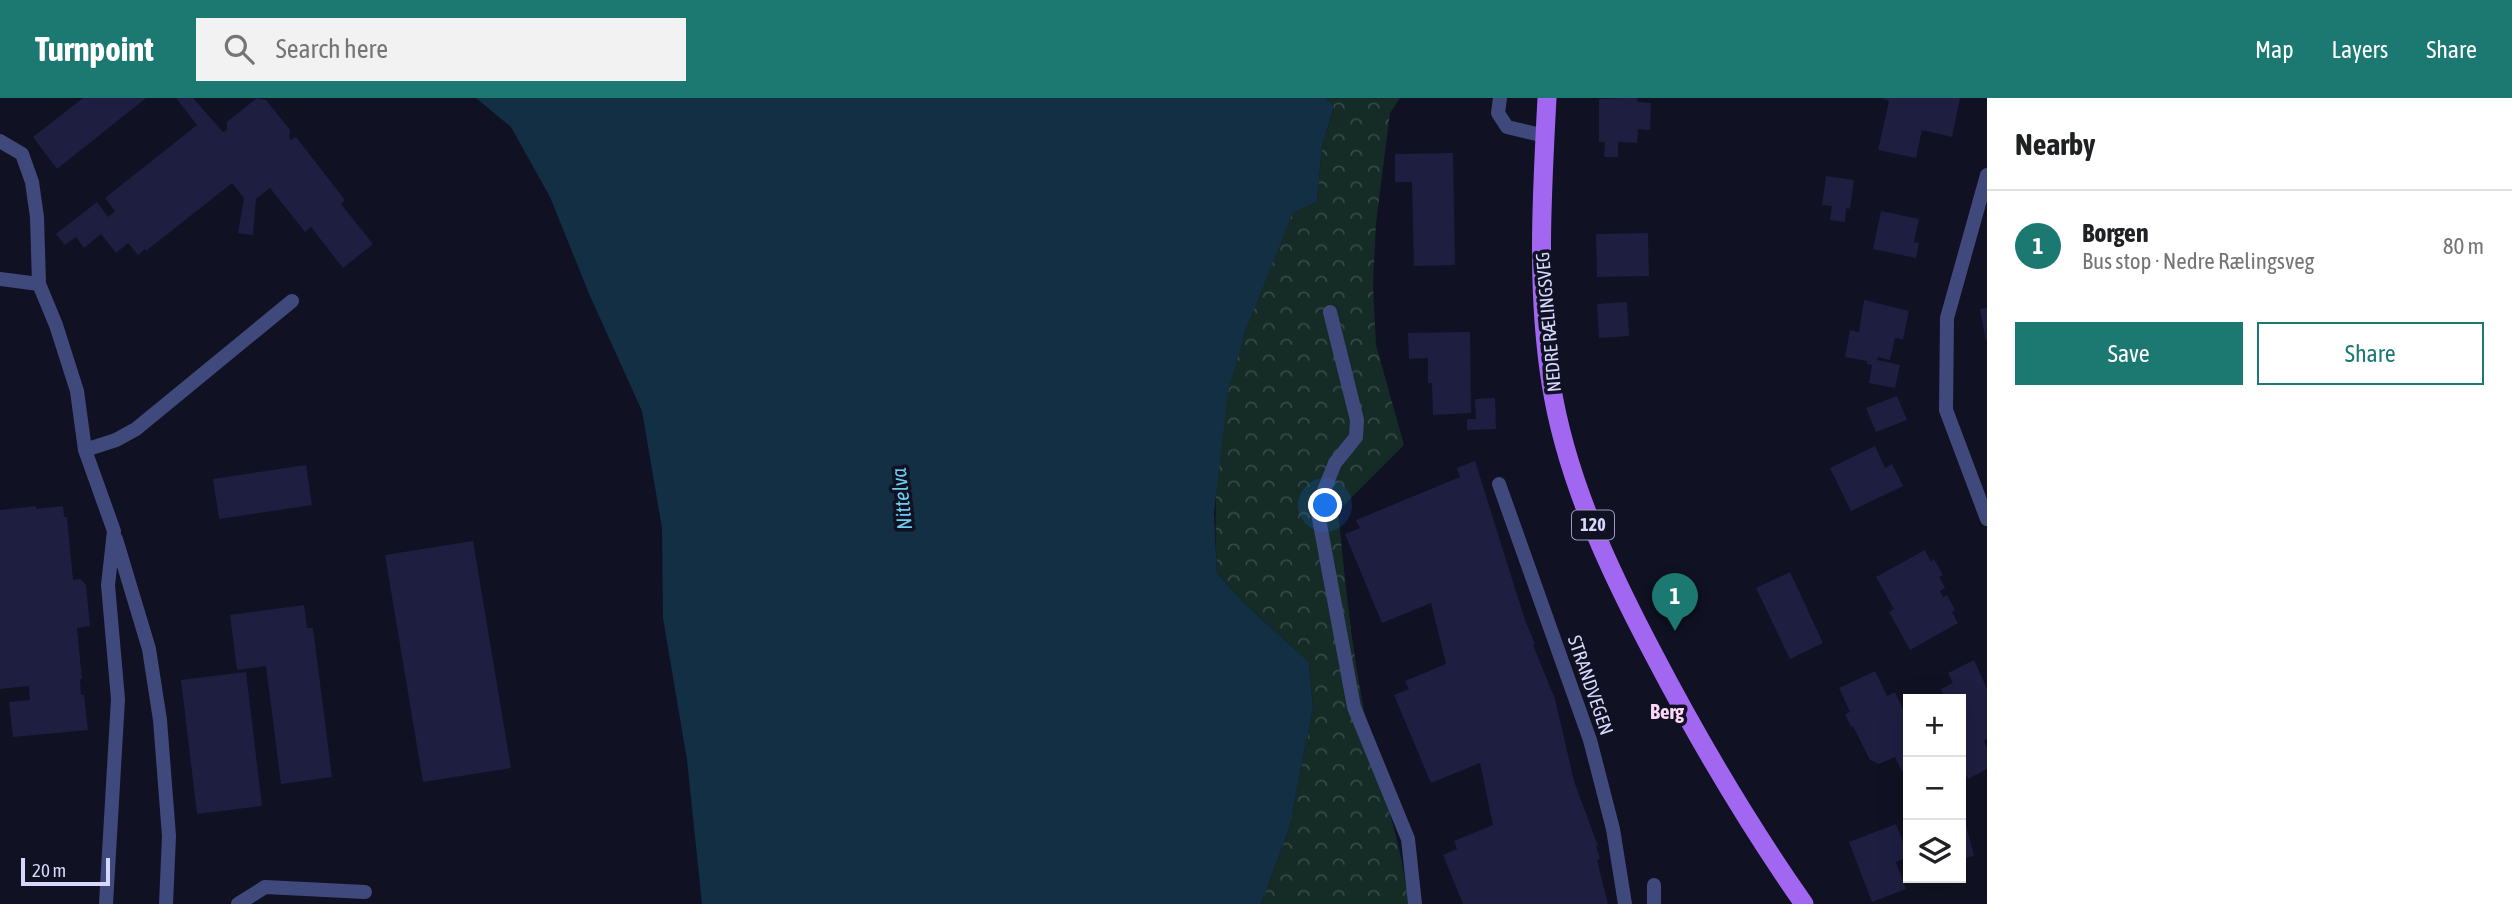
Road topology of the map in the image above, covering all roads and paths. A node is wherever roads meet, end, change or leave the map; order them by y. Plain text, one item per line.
1 (1500, 98) edge
2 (1547, 98) edge
3 (1545, 136) junction
4 (0, 141) edge
5 (1987, 175) edge
6 (0, 279) edge
7 (39, 284) junction
8 (292, 302) dead end
9 (1330, 312) dead end
10 (85, 450) junction
11 (1499, 484) dead end
12 (1987, 519) edge
13 (114, 531) junction
14 (1654, 885) dead end
15 (365, 892) dead end
16 (106, 904) edge
17 (166, 904) edge
18 (238, 904) edge
19 (1415, 904) edge
20 (1625, 904) edge
21 (1654, 904) edge
22 (1804, 904) edge

1 - 3 street
2 - 3 main road, NEDRE RÆLINGSVEG / 120
3 - 22 main road, NEDRE RÆLINGSVEG / 120
4 - 7 street
5 - 12 street
6 - 7 street
7 - 10 street
8 - 10 street
9 - 19 street
10 - 13 street
11 - 20 street, STRANDVEGEN
13 - 16 street
13 - 17 street
14 - 21 street
15 - 18 street

